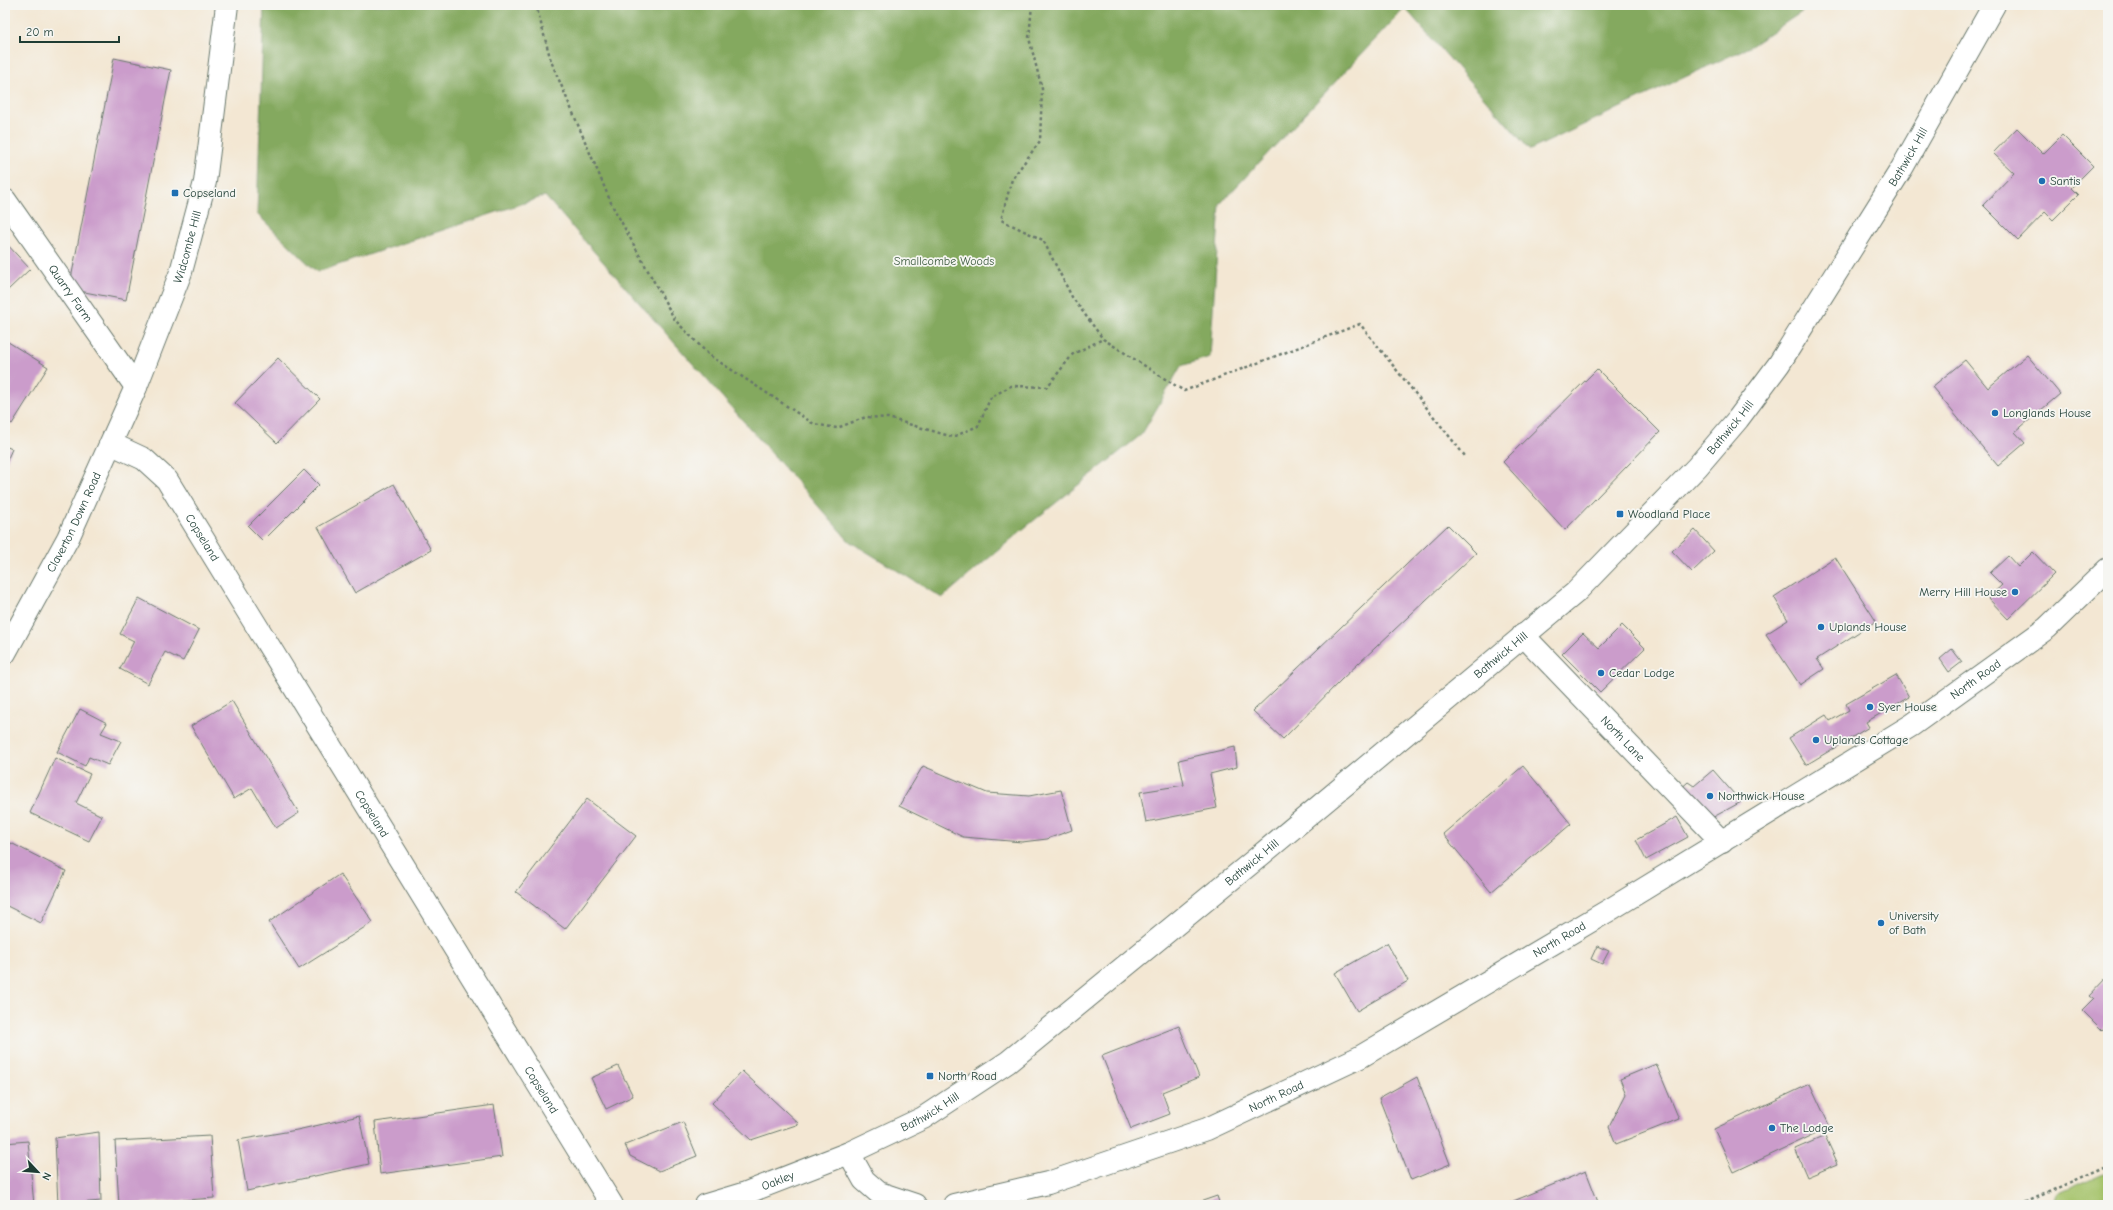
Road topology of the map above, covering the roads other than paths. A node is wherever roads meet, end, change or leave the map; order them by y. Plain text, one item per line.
1 (227, 5) edge
2 (1994, 5) edge
3 (5, 200) edge
4 (136, 387) junction
5 (112, 444) junction
6 (2108, 569) edge
7 (1523, 635) junction
8 (5, 653) edge
9 (1722, 842) junction
10 (849, 1153) junction
11 (612, 1205) edge
12 (706, 1205) edge
13 (915, 1205) edge
14 (954, 1205) edge

1 - 4 street, Widcombe Hill
2 - 7 street, Bathwick Hill
3 - 4 street, Quarry Farm
4 - 5 street, Claverton Down Road
5 - 8 street, Claverton Down Road
5 - 11 street, Copseland
6 - 9 street, North Road
7 - 9 street, North Lane
7 - 10 street, Bathwick Hill
9 - 14 street, North Road
10 - 12 street, Oakley
10 - 13 street

